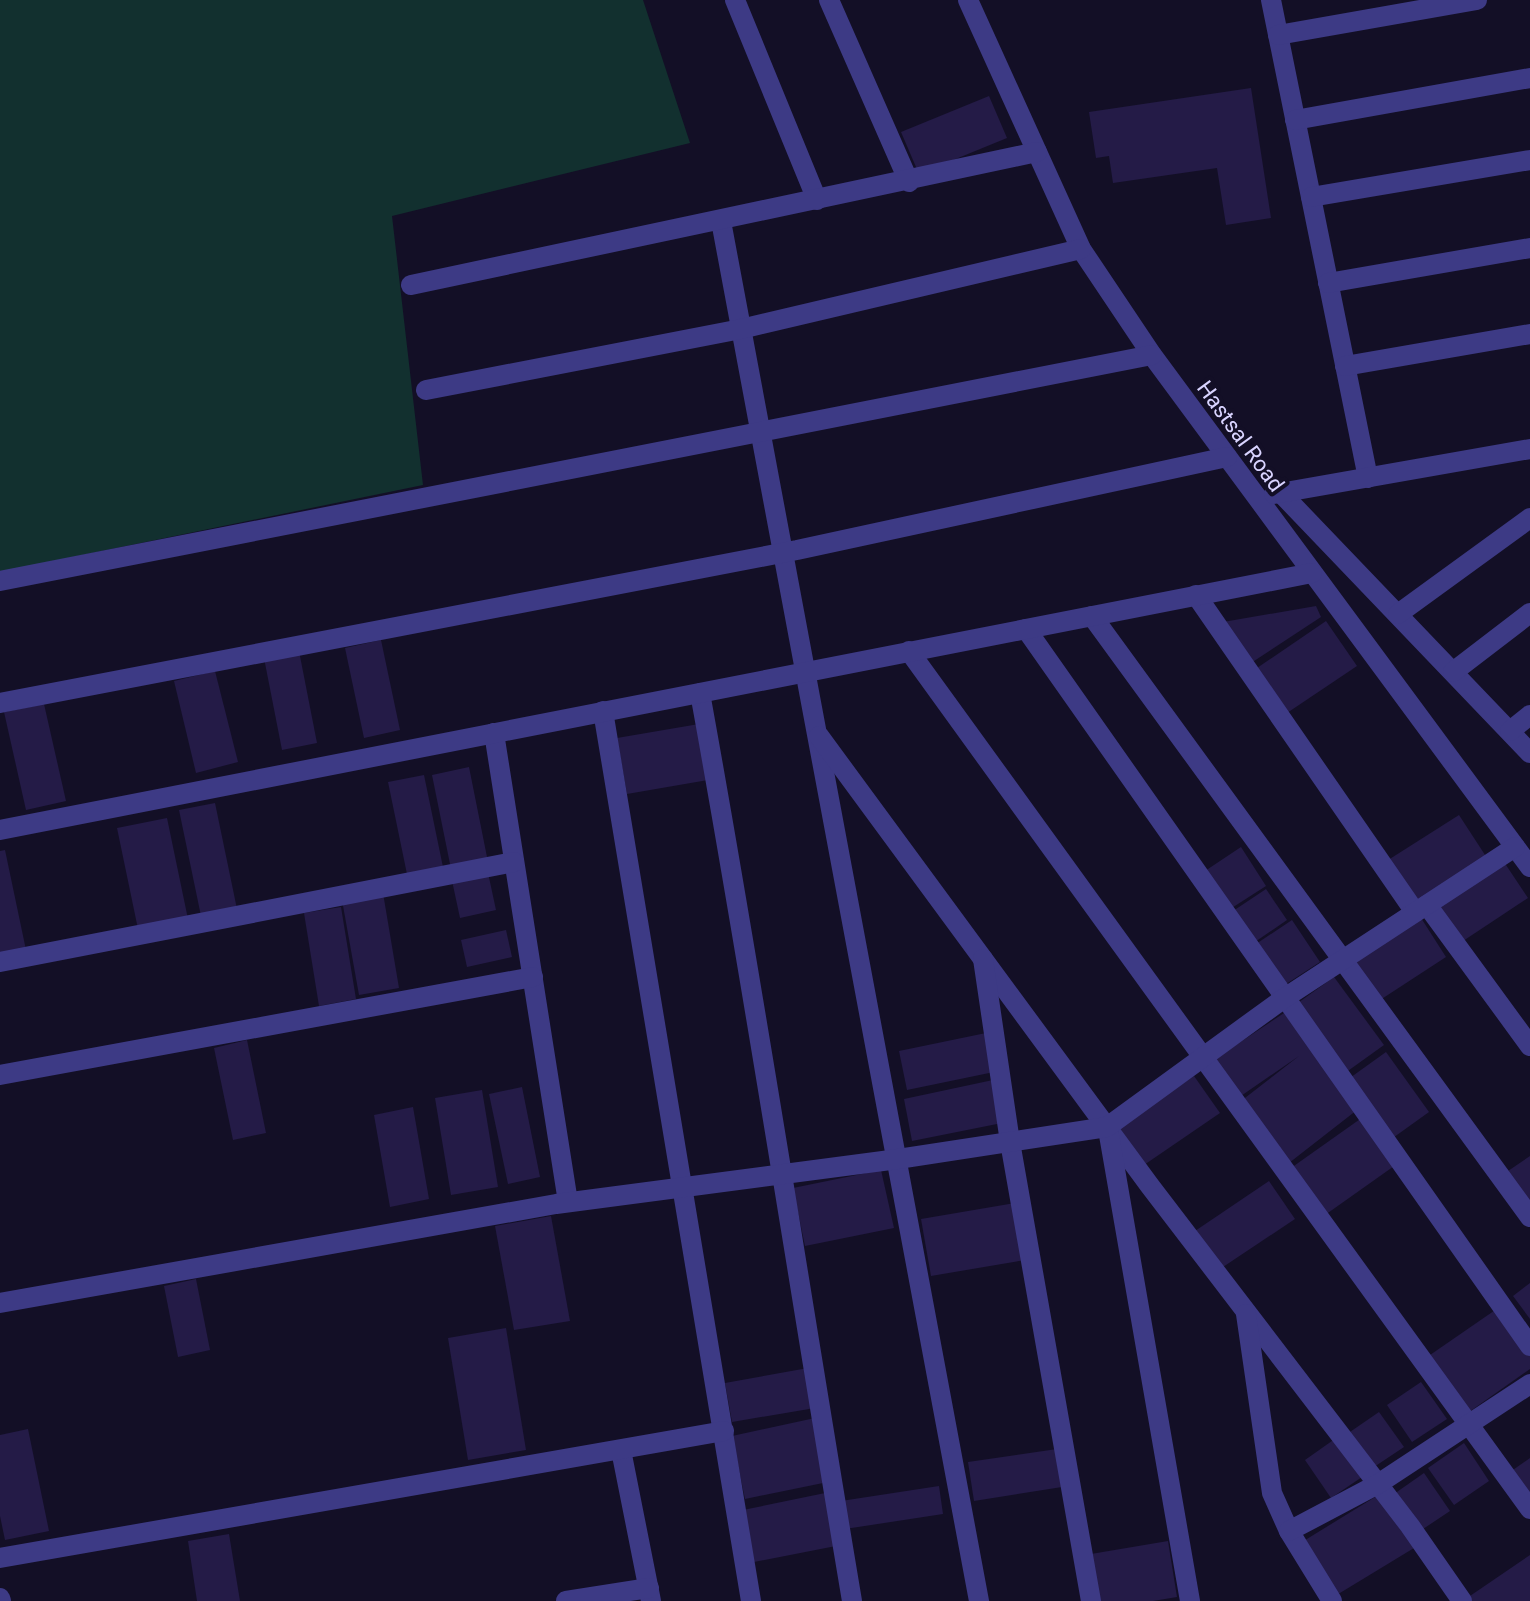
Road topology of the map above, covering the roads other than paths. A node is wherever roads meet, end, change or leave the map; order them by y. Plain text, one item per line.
1 (735, 0) edge
2 (829, 0) edge
3 (968, 0) edge
4 (1271, 0) edge
5 (1477, 0) edge
6 (1278, 35) junction
7 (1530, 78) edge
8 (1295, 120) junction
9 (1037, 152) junction
10 (1530, 160) edge
11 (909, 182) junction
12 (1311, 197) junction
13 (817, 200) junction
14 (721, 221) junction
15 (1530, 248) edge
16 (1081, 249) junction
17 (1328, 283) junction
18 (411, 285) dead end
19 (741, 329) junction
20 (1530, 334) edge
21 (1152, 355) junction
22 (1345, 366) junction
23 (426, 390) dead end
24 (761, 435) junction
25 (1530, 449) edge
26 (1227, 457) junction
27 (1368, 478) junction
28 (1281, 493) junction
29 (1257, 497) junction
30 (1530, 518) edge
31 (783, 553) junction
32 (1312, 573) junction
33 (0, 581) edge
34 (1196, 595) junction
35 (1530, 613) edge
36 (1398, 614) junction
37 (1092, 616) junction
38 (1026, 629) junction
39 (909, 651) junction
40 (805, 672) junction
41 (1453, 672) junction
42 (700, 693) junction
43 (0, 703) edge
44 (603, 711) junction
45 (1530, 715) edge
46 (1510, 731) junction
47 (494, 733) junction
48 (817, 733) junction
49 (1530, 753) edge
50 (0, 830) edge
51 (1515, 847) junction
52 (514, 862) junction
53 (1530, 867) edge
54 (1421, 908) junction
55 (983, 955) junction
56 (1343, 959) junction
57 (0, 962) edge
58 (533, 977) junction
59 (1283, 999) junction
60 (1530, 1046) edge
61 (1202, 1056) junction
62 (0, 1075) edge
63 (1107, 1127) junction
64 (1010, 1142) junction
65 (898, 1159) junction
66 (780, 1174) junction
67 (684, 1186) junction
68 (568, 1202) junction
69 (1530, 1217) edge
70 (0, 1303) edge
71 (1245, 1310) junction
72 (1530, 1346) edge
73 (1530, 1384) edge
74 (1470, 1426) junction
75 (724, 1431) junction
76 (621, 1450) junction
77 (1378, 1484) junction
78 (1530, 1509) edge
79 (1289, 1531) junction
80 (0, 1558) edge
81 (650, 1594) edge
82 (566, 1601) edge
83 (751, 1601) edge
84 (852, 1601) edge
85 (979, 1601) edge
86 (1091, 1601) edge
87 (1190, 1601) edge
88 (1332, 1601) edge
89 (1462, 1601) edge

1 - 13 street
2 - 11 street
3 - 9 street, Hastsal Road
4 - 6 street
5 - 6 street
6 - 8 street
7 - 8 street
8 - 12 street
9 - 11 street
9 - 16 street, Hastsal Road
10 - 12 street
11 - 13 street
12 - 17 street
13 - 14 street
14 - 18 street
14 - 19 street
15 - 17 street
16 - 19 street
16 - 21 street, Hastsal Road
17 - 22 street
19 - 23 street
19 - 24 street
20 - 22 street
21 - 24 street
21 - 26 street, Hastsal Road
22 - 27 street
24 - 31 street
24 - 33 street
25 - 27 street
26 - 29 street, Hastsal Road
26 - 31 street
27 - 28 street
28 - 29 street
28 - 36 street
29 - 32 street, Hastsal Road
30 - 36 street
31 - 40 street
31 - 43 street
32 - 34 street
32 - 51 street, Hastsal Road
34 - 37 street
34 - 54 street
35 - 41 street
36 - 41 street
37 - 38 street
37 - 56 street
38 - 39 street
38 - 59 street
39 - 40 street
39 - 61 street
40 - 42 street
40 - 48 street
41 - 46 street
42 - 44 street
42 - 66 street
44 - 47 street
44 - 67 street
45 - 46 street
46 - 49 street
47 - 50 street
47 - 52 street
48 - 55 street
48 - 65 street
51 - 53 street, Hastsal Road
51 - 54 street
52 - 57 street
52 - 58 street
54 - 56 street
54 - 60 street
55 - 63 street
55 - 64 street
56 - 59 street
56 - 69 street
58 - 62 street
58 - 68 street
59 - 61 street
59 - 72 street
61 - 63 street
61 - 74 street
63 - 64 street
63 - 71 street
63 - 87 street
64 - 65 street
64 - 86 street
65 - 66 street
65 - 85 street
66 - 67 street
66 - 84 street
67 - 68 street
67 - 75 street
68 - 70 street
71 - 77 street
71 - 79 street
73 - 74 street
74 - 77 street
74 - 78 street
75 - 76 street
75 - 83 street
76 - 80 street
76 - 81 street
77 - 79 street
77 - 89 street
79 - 88 street
81 - 82 street

